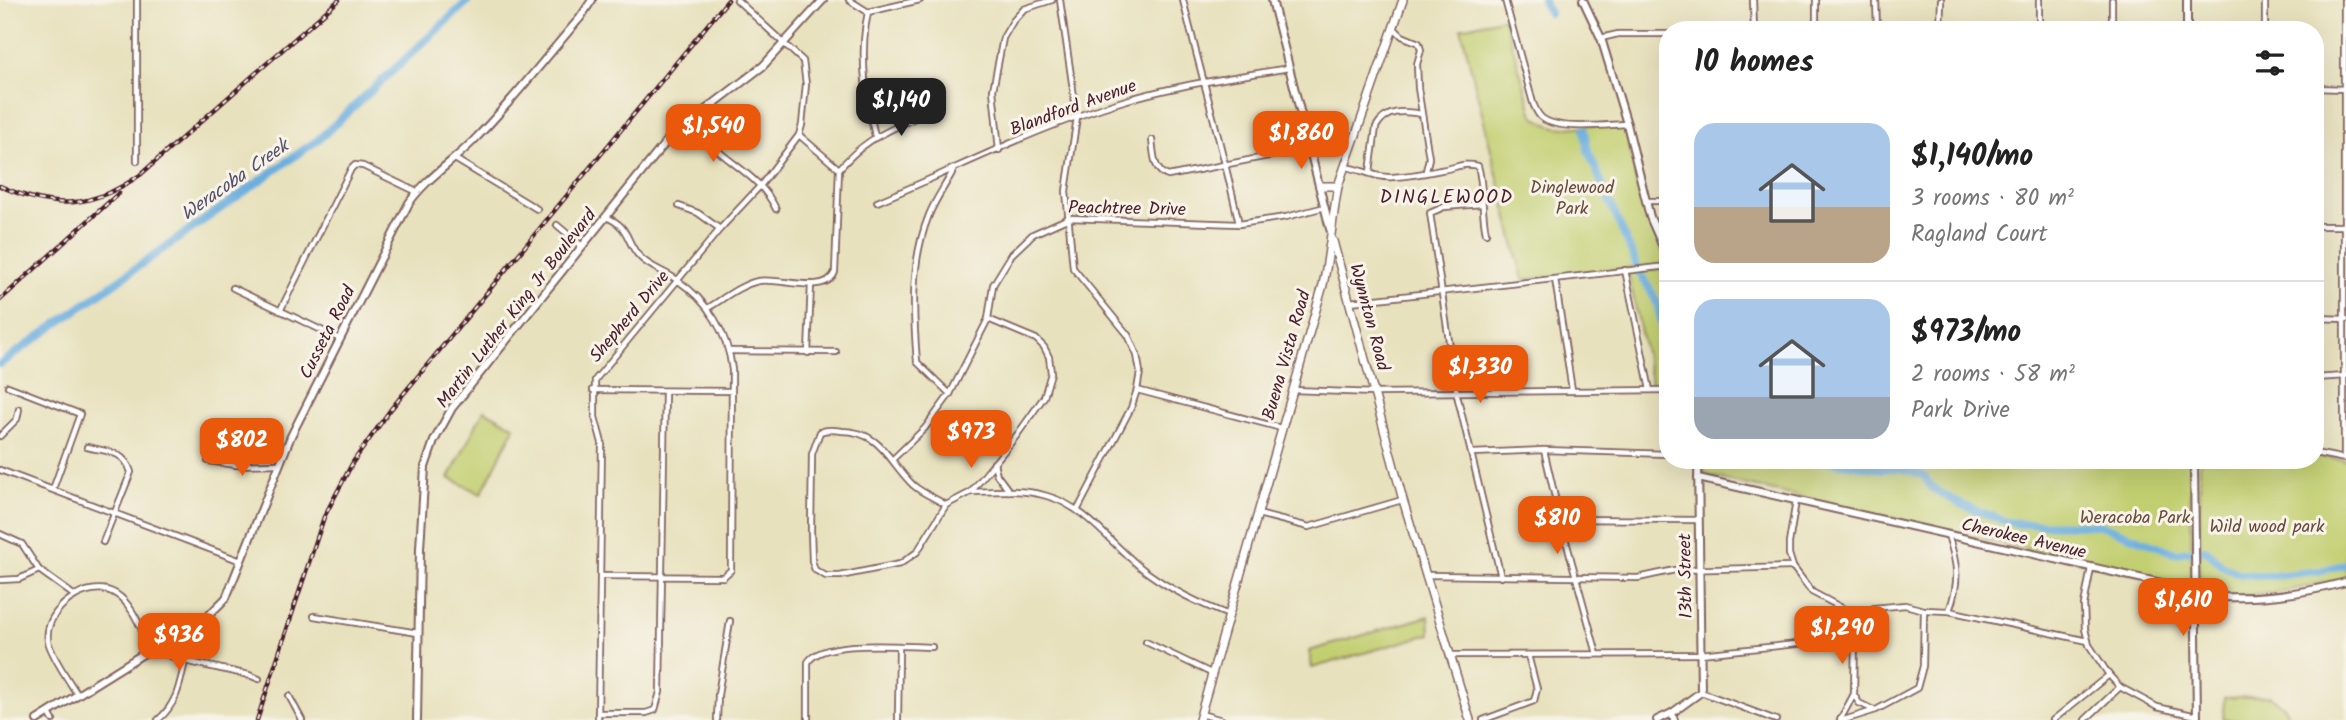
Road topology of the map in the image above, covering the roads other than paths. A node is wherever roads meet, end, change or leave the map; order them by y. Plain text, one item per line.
1 (137, 0) edge
2 (592, 0) edge
3 (737, 0) edge
4 (823, 0) edge
5 (849, 0) edge
6 (920, 0) edge
7 (1052, 0) edge
8 (1060, 0) edge
9 (1183, 0) edge
10 (1272, 0) edge
11 (1403, 0) edge
12 (1505, 0) edge
13 (1583, 0) edge
14 (1754, 0) edge
15 (1816, 0) edge
16 (1876, 0) edge
17 (1941, 0) edge
18 (2039, 0) edge
19 (2112, 0) edge
20 (2187, 0) edge
21 (2265, 0) edge
22 (2344, 0) edge
23 (867, 12) junction
24 (1754, 21) edge
25 (1816, 21) edge
26 (1877, 21) edge
27 (1940, 21) edge
28 (2039, 21) edge
29 (2112, 21) edge
30 (2187, 21) edge
31 (2265, 21) edge
32 (1394, 27) junction
33 (1659, 34) edge
34 (1601, 38) junction
35 (785, 43) junction
36 (1288, 68) junction
37 (1202, 83) junction
38 (921, 88) dead end
39 (2324, 88) edge
40 (2345, 89) edge
41 (1421, 114) junction
42 (1077, 117) junction
43 (691, 120) junction
44 (1627, 124) junction
45 (799, 135) junction
46 (875, 136) junction
47 (1152, 139) dead end
48 (1309, 148) junction
49 (999, 150) junction
50 (455, 159) junction
51 (137, 161) dead end
52 (1226, 165) junction
53 (1345, 167) junction
54 (839, 169) junction
55 (953, 171) junction
56 (1426, 171) junction
57 (1370, 172) junction
58 (761, 185) junction
59 (1320, 186) junction
60 (1338, 186) junction
61 (417, 192) junction
62 (1645, 201) junction
63 (1659, 201) edge
64 (877, 202) dead end
65 (1481, 204) junction
66 (679, 206) dead end
67 (1325, 208) junction
68 (537, 209) dead end
69 (776, 209) dead end
70 (606, 217) junction
71 (1069, 218) junction
72 (1239, 224) junction
73 (557, 225) dead end
74 (2324, 226) edge
75 (2345, 226) edge
76 (720, 229) junction
77 (1486, 233) dead end
78 (1659, 236) edge
79 (1332, 237) junction
80 (582, 246) junction
81 (1659, 267) edge
82 (1625, 270) junction
83 (1555, 279) junction
84 (678, 280) junction
85 (811, 284) junction
86 (233, 288) dead end
87 (1443, 292) junction
88 (1349, 302) junction
89 (708, 308) junction
90 (280, 311) junction
91 (2324, 318) edge
92 (988, 319) junction
93 (2346, 319) edge
94 (340, 339) junction
95 (730, 352) junction
96 (836, 352) dead end
97 (808, 353) junction
98 (2346, 376) edge
99 (2324, 377) edge
100 (8, 386) dead end
101 (593, 390) junction
102 (1138, 390) junction
103 (1293, 390) junction
104 (1572, 390) junction
105 (1650, 390) junction
106 (1659, 390) edge
107 (665, 391) junction
108 (731, 391) junction
109 (1375, 393) junction
110 (1457, 393) junction
111 (950, 394) junction
112 (19, 409) dead end
113 (1281, 428) junction
114 (0, 436) edge
115 (87, 447) dead end
116 (1544, 450) junction
117 (1472, 453) junction
118 (1659, 453) edge
119 (2324, 454) edge
120 (2345, 458) edge
121 (893, 459) junction
122 (208, 461) dead end
123 (994, 462) junction
124 (278, 464) junction
125 (1698, 469) edge
126 (2194, 469) edge
127 (0, 470) edge
128 (1698, 478) junction
129 (53, 489) junction
130 (1009, 491) junction
131 (971, 492) junction
132 (1403, 500) junction
133 (1796, 501) junction
134 (946, 505) junction
135 (1077, 509) junction
136 (114, 514) junction
137 (1258, 514) junction
138 (1560, 519) junction
139 (1698, 520) junction
140 (0, 534) edge
141 (1948, 535) junction
142 (103, 542) dead end
143 (241, 561) junction
144 (1793, 567) junction
145 (2091, 568) junction
146 (1699, 569) junction
147 (39, 570) junction
148 (1426, 575) junction
149 (601, 576) junction
150 (663, 576) junction
151 (1501, 578) junction
152 (1576, 578) junction
153 (0, 580) edge
154 (2346, 582) edge
155 (2196, 592) junction
156 (75, 596) junction
157 (1923, 610) junction
158 (1949, 611) junction
159 (314, 616) dead end
160 (1229, 616) junction
161 (1858, 617) junction
162 (730, 621) dead end
163 (418, 633) junction
164 (1855, 638) junction
165 (2088, 641) junction
166 (1146, 642) dead end
167 (899, 647) junction
168 (932, 647) dead end
169 (151, 649) junction
170 (1528, 654) junction
171 (1597, 654) junction
172 (1700, 654) junction
173 (1449, 655) junction
174 (185, 661) junction
175 (1211, 673) junction
176 (2109, 675) junction
177 (259, 679) dead end
178 (2120, 687) junction
179 (1701, 692) junction
180 (77, 694) junction
181 (1854, 694) junction
182 (289, 696) dead end
183 (1876, 710) junction
184 (598, 713) junction
185 (1673, 716) edge
186 (51, 717) edge
187 (1200, 717) edge
188 (2197, 718) edge
189 (37, 720) edge
190 (158, 720) edge
191 (302, 720) edge
192 (417, 720) edge
193 (598, 720) edge
194 (718, 720) edge
195 (808, 720) edge
196 (898, 720) edge
197 (1222, 720) edge
198 (1470, 720) edge
199 (1483, 720) edge
200 (1657, 720) edge
201 (1776, 720) edge
202 (1842, 720) edge
203 (2053, 720) edge
204 (2085, 720) edge

1 - 51 street
2 - 50 street, Cusseta Road
3 - 35 street, Shepherd Drive
4 - 35 street, Martin Luther King Jr Boulevard
5 - 23 street
6 - 23 street
7 - 49 street
8 - 42 street
9 - 37 street
10 - 36 street, Wynnton Road
11 - 32 main road, Buena Vista Road
12 - 44 street
13 - 34 street
14 - 24 street
15 - 25 street
16 - 26 street
17 - 27 street
18 - 28 street
19 - 29 street
20 - 30 street
21 - 31 street
22 - 40 street
23 - 46 street
32 - 41 street
32 - 53 main road, Buena Vista Road
33 - 34 street
34 - 44 street
35 - 43 street, Martin Luther King Jr Boulevard
35 - 45 street, Shepherd Drive
36 - 37 street, Blandford Avenue
36 - 48 street, Wynnton Road
37 - 42 street, Blandford Avenue
37 - 52 street
38 - 46 street
39 - 40 street
40 - 75 street
41 - 56 street
41 - 57 street
42 - 49 street, Blandford Avenue
42 - 71 street
43 - 58 street
43 - 70 street, Martin Luther King Jr Boulevard
44 - 62 street
45 - 54 street
45 - 58 street, Shepherd Drive
46 - 54 street
47 - 52 street
48 - 52 street
48 - 59 street, Wynnton Road
49 - 55 street, Blandford Avenue
50 - 61 street, Cusseta Road
50 - 68 street
52 - 72 street
53 - 57 street
53 - 60 main road, Buena Vista Road
54 - 85 street
55 - 64 street, Blandford Avenue
55 - 111 street
56 - 57 street
56 - 65 street
58 - 69 street
58 - 76 street, Shepherd Drive
59 - 60 main road
59 - 67 street, Wynnton Road
60 - 79 main road, Buena Vista Road
61 - 90 street
61 - 94 street, Cusseta Road
62 - 63 street
62 - 78 street
65 - 77 street
65 - 87 street
66 - 76 street
67 - 72 street, Peachtree Drive
67 - 79 street, Wynnton Road
70 - 80 street, Martin Luther King Jr Boulevard
70 - 84 street
71 - 72 street, Peachtree Drive
71 - 92 street, Peachtree Drive
71 - 102 street
73 - 80 street
74 - 75 street
75 - 93 street
76 - 84 street, Shepherd Drive
79 - 88 main road, Wynnton Road
79 - 103 main road, Buena Vista Road
80 - 163 street, Martin Luther King Jr Boulevard
81 - 82 street
82 - 83 street
82 - 105 street
83 - 87 street
83 - 104 street
84 - 89 street
84 - 101 street, Shepherd Drive
85 - 89 street
85 - 97 street
86 - 90 street
87 - 88 street
87 - 110 street
88 - 109 main road, Wynnton Road
89 - 95 street
90 - 94 street
91 - 93 street
92 - 111 street, Peachtree Drive
92 - 123 street
93 - 98 street
94 - 124 street, Cusseta Road
95 - 97 street
95 - 108 street
96 - 97 street
98 - 99 street
98 - 120 street
100 - 129 street
101 - 107 street
101 - 149 street, Shepherd Drive
102 - 113 street
102 - 135 street
103 - 109 street
103 - 113 main road, Buena Vista Road
104 - 105 street
104 - 110 street
105 - 106 street
107 - 108 street
107 - 150 street
108 - 150 street
109 - 110 street
109 - 132 main road, Wynnton Road
110 - 117 street
111 - 121 street, Peachtree Drive
112 - 114 street
113 - 137 main road, Buena Vista Road
115 - 136 street
116 - 117 street
116 - 118 street
116 - 138 street
117 - 151 street
119 - 120 street
121 - 134 street
121 - 134 street
122 - 124 street
123 - 130 street
123 - 131 street
124 - 143 street, Cusseta Road
125 - 128 street, 13th Street
126 - 155 street
127 - 129 street
128 - 133 street, Cherokee Avenue
128 - 139 street, 13th Street
129 - 136 street
130 - 131 street
130 - 135 street
131 - 134 street
132 - 137 street
132 - 148 main road, Wynnton Road
133 - 141 street, Cherokee Avenue
133 - 144 street
135 - 160 street
136 - 142 street
136 - 143 street
137 - 160 main road, Buena Vista Road
138 - 139 street
138 - 152 street
139 - 146 street, 13th Street
140 - 147 street
141 - 145 street, Cherokee Avenue
141 - 158 street
143 - 169 street, Cusseta Road
144 - 146 street
144 - 161 street
145 - 155 street, Cherokee Avenue
145 - 165 street
146 - 152 street
146 - 172 street, 13th Street
147 - 153 street
147 - 156 street
148 - 151 street
148 - 173 main road, Wynnton Road
149 - 150 street
149 - 184 street, Shepherd Drive
150 - 184 street
151 - 152 street
152 - 171 street
154 - 155 street, Cherokee Avenue
155 - 188 street
156 - 169 street
156 - 180 street
157 - 158 street
157 - 161 street
157 - 183 street
158 - 165 street
159 - 163 street
160 - 175 main road, Buena Vista Road
161 - 164 street
162 - 194 street
163 - 192 street, Martin Luther King Jr Boulevard
164 - 172 street
164 - 181 street
165 - 176 street
166 - 175 street
167 - 168 street
167 - 195 street
167 - 196 street
169 - 174 street
169 - 180 street, Cusseta Road
170 - 171 street
170 - 173 street
170 - 199 street
171 - 172 street
172 - 179 street, 13th Street
173 - 198 main road, Wynnton Road
174 - 177 street
174 - 190 street
175 - 187 main road, Buena Vista Road
176 - 178 street
176 - 203 street
178 - 188 street
178 - 204 street
179 - 185 street
179 - 201 street
180 - 186 street, Cusseta Road
181 - 183 street
181 - 202 street
182 - 191 street
183 - 202 street
184 - 193 street, Shepherd Drive
185 - 200 street
186 - 189 street, Cusseta Road
187 - 197 street

